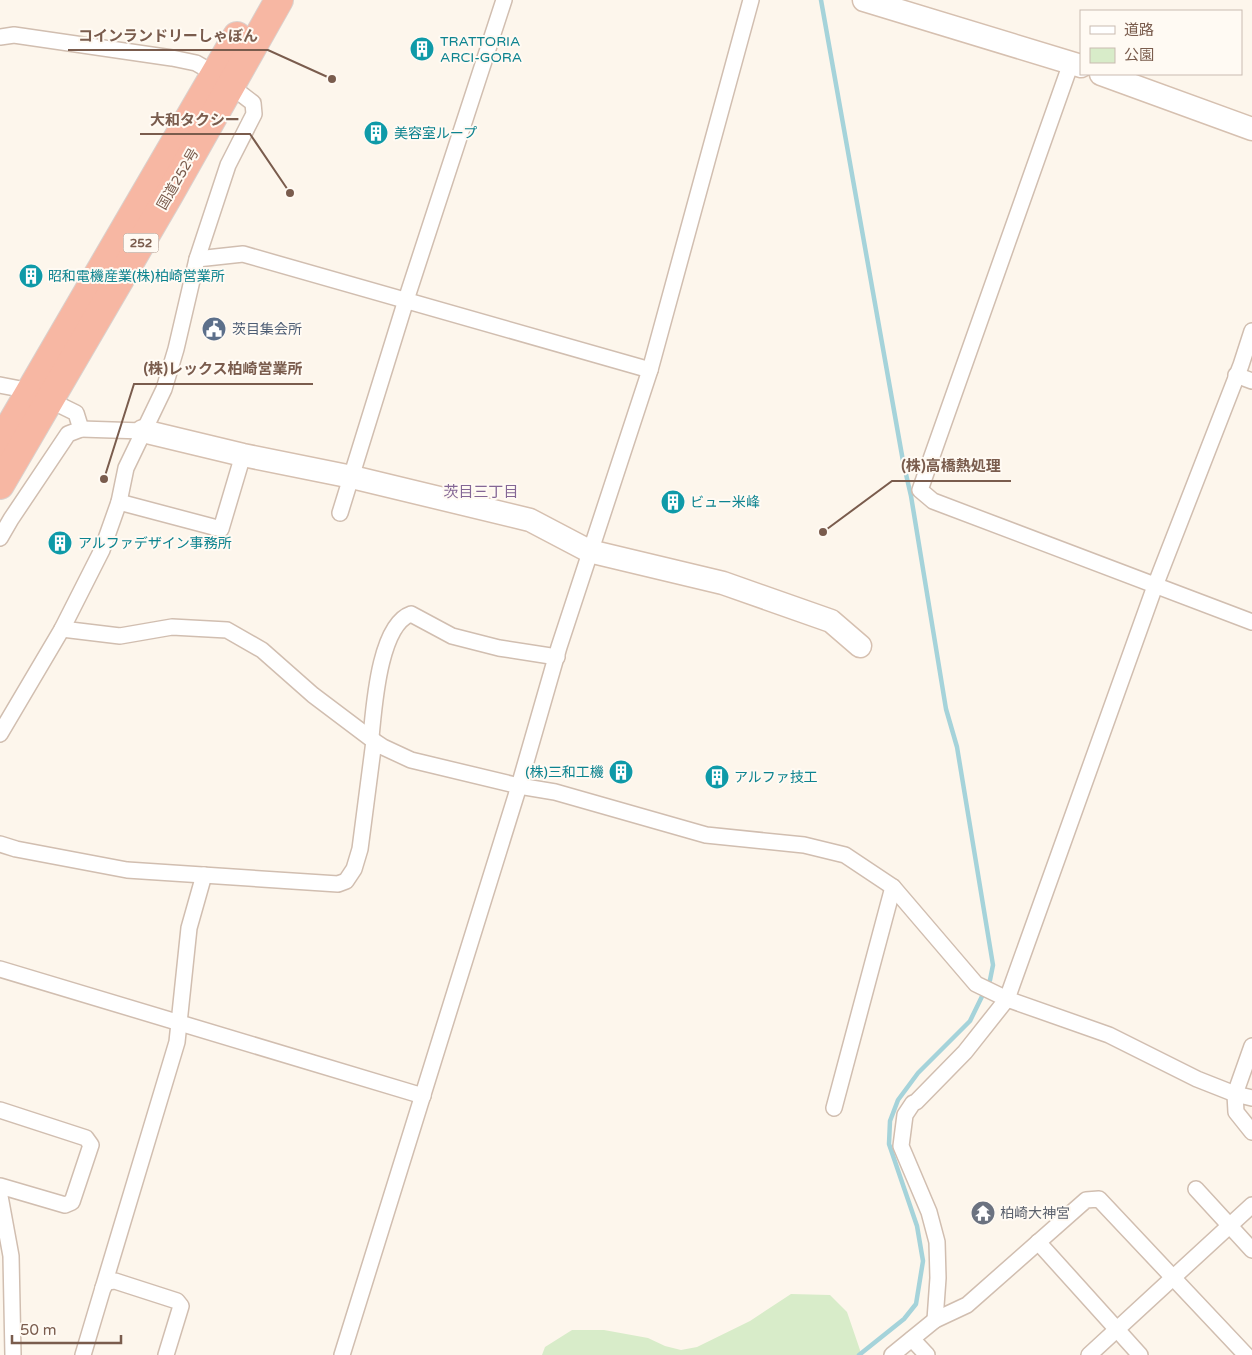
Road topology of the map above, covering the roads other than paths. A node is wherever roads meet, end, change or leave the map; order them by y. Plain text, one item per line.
1 (258, 0) edge
2 (279, 0) edge
3 (504, 0) edge
4 (751, 0) edge
5 (864, 0) edge
6 (0, 37) edge
7 (1076, 65) edge
8 (1104, 75) edge
9 (223, 80) junction
10 (1252, 129) edge
11 (197, 258) junction
12 (406, 300) junction
13 (1252, 331) edge
14 (650, 370) junction
15 (1236, 375) junction
16 (1252, 381) edge
17 (0, 385) edge
18 (40, 396) junction
19 (81, 429) junction
20 (143, 431) junction
21 (0, 443) edge
22 (243, 456) junction
23 (352, 477) junction
24 (0, 485) edge
25 (119, 502) junction
26 (340, 513) dead end
27 (0, 538) edge
28 (590, 551) junction
29 (1155, 586) junction
30 (1252, 622) edge
31 (62, 629) junction
32 (860, 646) dead end
33 (556, 657) junction
34 (0, 734) edge
35 (372, 739) junction
36 (519, 786) junction
37 (0, 844) edge
38 (204, 875) junction
39 (893, 887) junction
40 (0, 969) edge
41 (1008, 999) junction
42 (180, 1023) junction
43 (1252, 1046) edge
44 (1235, 1094) junction
45 (423, 1096) junction
46 (1252, 1098) edge
47 (834, 1108) dead end
48 (0, 1110) edge
49 (1252, 1132) edge
50 (0, 1186) edge
51 (1196, 1189) dead end
52 (0, 1196) edge
53 (1252, 1205) edge
54 (1229, 1226) junction
55 (1038, 1242) junction
56 (1252, 1250) edge
57 (1174, 1278) junction
58 (103, 1288) junction
59 (934, 1320) junction
60 (1117, 1330) junction
61 (912, 1339) junction
62 (14, 1355) edge
63 (82, 1355) edge
64 (166, 1355) edge
65 (342, 1355) edge
66 (892, 1355) edge
67 (927, 1355) edge
68 (1089, 1355) edge
69 (1140, 1355) edge
70 (1246, 1355) edge

1 - 9 highway, 国道252号 / 252
2 - 9 highway, 国道252号 / 252
3 - 12 street
4 - 14 street
5 - 7 street
6 - 9 street
7 - 29 street
8 - 10 street
9 - 11 street
9 - 18 highway, 国道252号 / 252
11 - 12 street
11 - 20 street
12 - 14 street
12 - 23 street
13 - 15 street
14 - 28 street
15 - 16 street
15 - 29 street
17 - 18 street
18 - 19 street
18 - 21 highway, 国道252号 / 252
18 - 24 highway, 国道252号 / 252
19 - 20 street
19 - 27 street
20 - 22 street
20 - 25 street
22 - 23 street
22 - 25 street
23 - 26 street
23 - 28 street
25 - 31 street
28 - 32 street
28 - 33 street
29 - 30 street
29 - 41 street
31 - 34 street
31 - 35 street
33 - 35 street
33 - 36 street
35 - 36 street
35 - 38 street
36 - 39 street
36 - 45 street
37 - 38 street
38 - 42 street
39 - 41 street
39 - 47 street
40 - 42 street
41 - 44 street
41 - 59 street
42 - 45 street
42 - 58 street
43 - 44 street
44 - 46 street
44 - 49 street
45 - 65 street
48 - 50 street
51 - 54 street
52 - 62 street
53 - 54 street
54 - 56 street
54 - 57 street
55 - 57 street
55 - 59 street
55 - 60 street
57 - 60 street
57 - 70 street
58 - 63 street
58 - 64 street
59 - 61 street
60 - 68 street
60 - 69 street
61 - 66 street
61 - 67 street

